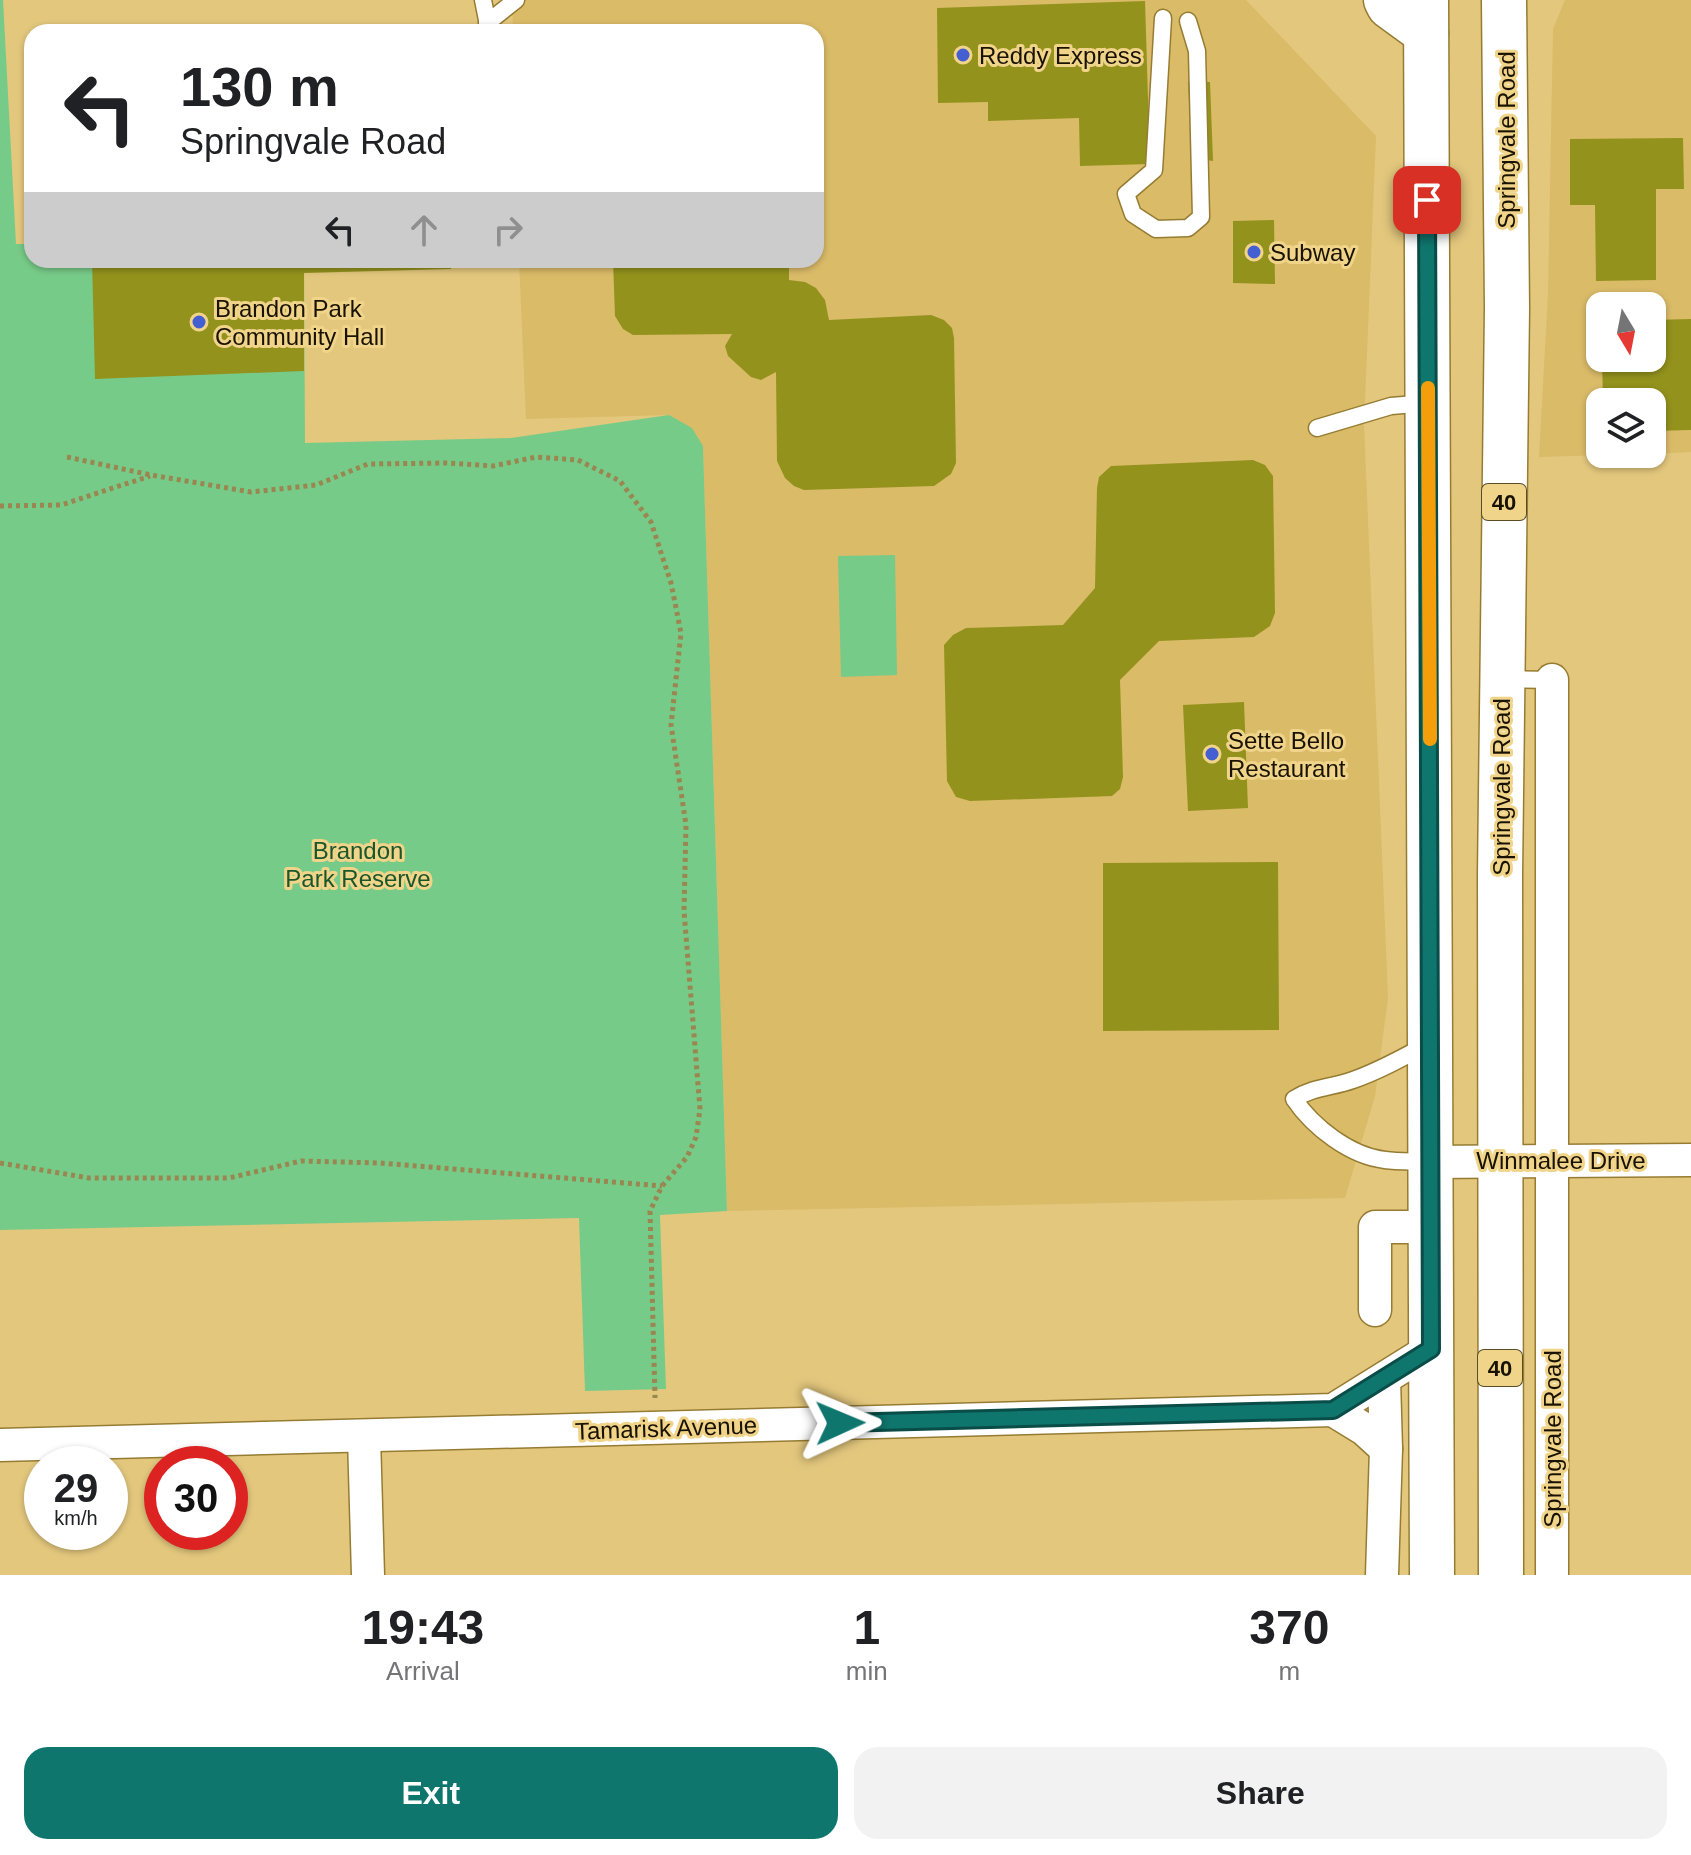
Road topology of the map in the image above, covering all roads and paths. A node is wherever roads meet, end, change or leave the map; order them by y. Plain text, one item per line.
1 (483, 0) edge
2 (516, 0) edge
3 (1386, 0) edge
4 (1504, 0) edge
5 (1426, 16) edge
6 (1163, 18) dead end
7 (1188, 21) dead end
8 (487, 24) edge
9 (492, 24) edge
10 (1428, 403) junction
11 (1317, 428) dead end
12 (67, 457) dead end
13 (151, 475) junction
14 (0, 506) edge
15 (1501, 679) junction
16 (1552, 680) joint
17 (1430, 1043) junction
18 (1501, 1160) junction
19 (1553, 1160) junction
20 (1691, 1160) edge
21 (1430, 1162) junction
22 (0, 1163) edge
23 (662, 1186) junction
24 (1431, 1227) junction
25 (1375, 1310) dead end
26 (1431, 1349) junction
27 (1384, 1379) junction
28 (1333, 1410) junction
29 (656, 1429) junction
30 (364, 1437) junction
31 (0, 1445) edge
32 (1386, 1449) junction
33 (368, 1575) edge
34 (1382, 1575) edge
35 (1432, 1575) edge
36 (1501, 1575) edge
37 (1552, 1575) edge

1 - 8 lane
2 - 9 lane
3 - 5 highway
4 - 15 highway, Springvale Road / 40
5 - 10 highway
6 - 7 lane
10 - 11 lane
10 - 17 highway
12 - 13 path
13 - 14 path
13 - 23 path
15 - 16 lane
15 - 18 highway, Springvale Road / 40
16 - 19 street, Springvale Road
17 - 21 highway
17 - 21 lane
18 - 19 street, Winmalee Drive
18 - 21 street, Winmalee Drive
18 - 36 highway, Springvale Road / 40
19 - 20 street, Winmalee Drive
19 - 37 street, Springvale Road
21 - 24 highway
22 - 23 path
23 - 29 path
24 - 25 street
24 - 26 highway
26 - 27 street, Tamarisk Avenue
26 - 35 highway
27 - 28 street, Tamarisk Avenue
27 - 32 street
28 - 29 street, Tamarisk Avenue
28 - 32 street
29 - 30 street, Tamarisk Avenue
30 - 31 street, Tamarisk Avenue
30 - 33 street
32 - 34 street

